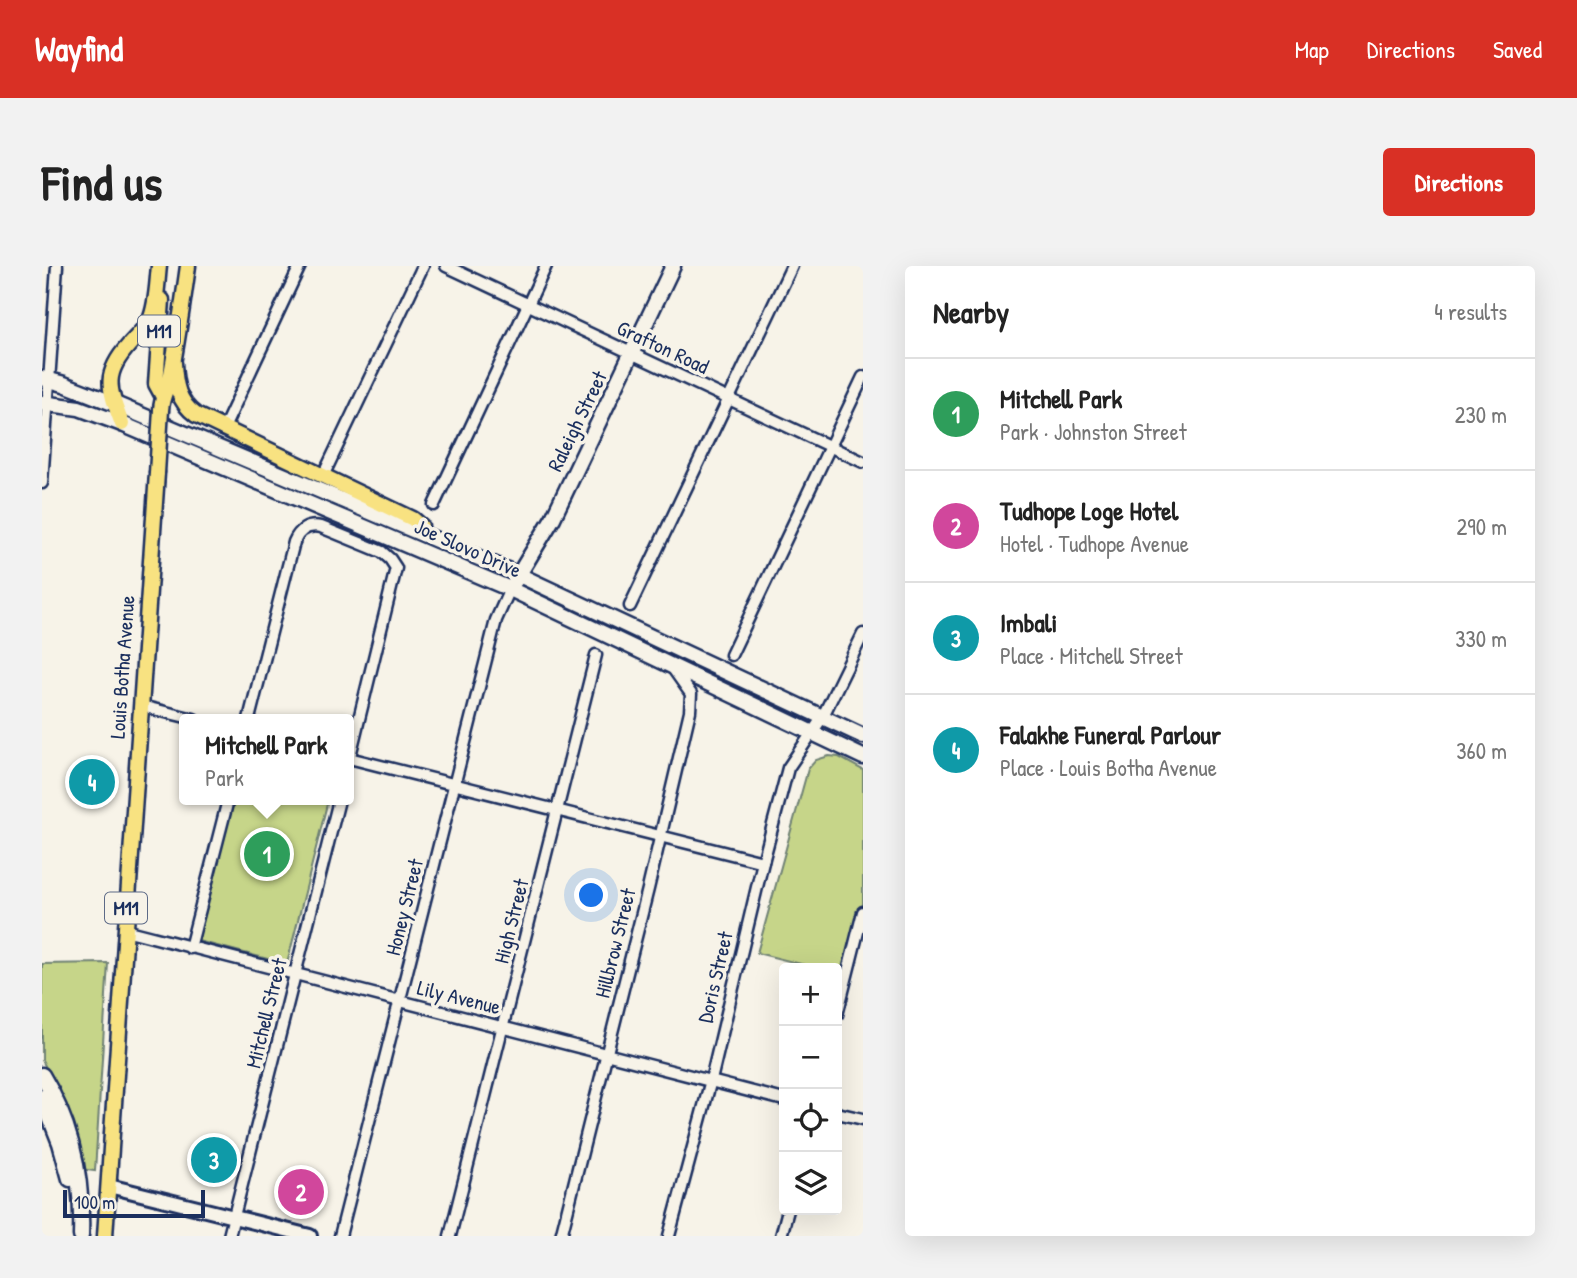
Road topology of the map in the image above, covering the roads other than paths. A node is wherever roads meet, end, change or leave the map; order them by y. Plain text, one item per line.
1 (57, 266) edge
2 (159, 266) edge
3 (164, 266) edge
4 (188, 266) edge
5 (300, 266) edge
6 (423, 266) edge
7 (446, 266) edge
8 (546, 266) edge
9 (673, 266) edge
10 (792, 266) edge
11 (527, 305) junction
12 (632, 355) junction
13 (174, 363) junction
14 (863, 377) edge
15 (46, 378) edge
16 (728, 399) junction
17 (161, 402) junction
18 (45, 403) edge
19 (115, 404) junction
20 (122, 424) junction
21 (223, 430) junction
22 (830, 446) junction
23 (863, 462) edge
24 (323, 476) junction
25 (42, 483) edge
26 (434, 505) dead end
27 (421, 531) junction
28 (519, 575) junction
29 (510, 589) junction
30 (630, 606) dead end
31 (863, 634) edge
32 (596, 655) dead end
33 (731, 655) dead end
34 (670, 665) junction
35 (141, 706) junction
36 (251, 714) edge
37 (179, 715) edge
38 (822, 718) junction
39 (811, 732) junction
40 (863, 736) edge
41 (354, 739) edge
42 (863, 757) edge
43 (354, 760) edge
44 (454, 784) junction
45 (228, 805) edge
46 (338, 805) edge
47 (558, 811) junction
48 (661, 837) junction
49 (763, 862) junction
50 (863, 912) edge
51 (125, 930) junction
52 (190, 948) junction
53 (295, 975) junction
54 (842, 995) edge
55 (401, 1002) junction
56 (504, 1028) junction
57 (607, 1055) junction
58 (42, 1075) edge
59 (711, 1080) junction
60 (42, 1097) edge
61 (779, 1099) edge
62 (42, 1110) edge
63 (842, 1114) edge
64 (863, 1119) edge
65 (53, 1124) junction
66 (108, 1186) junction
67 (787, 1215) edge
68 (234, 1217) junction
69 (75, 1236) edge
70 (81, 1236) edge
71 (105, 1236) edge
72 (229, 1236) edge
73 (310, 1236) edge
74 (340, 1236) edge
75 (450, 1236) edge
76 (561, 1236) edge
77 (669, 1236) edge
78 (781, 1236) edge

1 - 15 street
2 - 19 main road
3 - 17 main road, Louis Botha Avenue / M11
4 - 13 main road, Louis Botha Avenue / M11
5 - 21 street
6 - 24 street
7 - 11 street, Grafton Road
8 - 11 street
9 - 12 main road, Raleigh Street
10 - 16 street
11 - 12 street, Grafton Road
11 - 26 street
12 - 16 street, Grafton Road
12 - 28 main road, Raleigh Street
13 - 17 main road, Louis Botha Avenue / M11
13 - 21 main road
14 - 22 street
15 - 18 street
15 - 19 main road, Joe Slovo Drive
16 - 22 street, Grafton Road
16 - 30 street
17 - 35 main road, Louis Botha Avenue / M11, bridge
18 - 20 main road, Joe Slovo Drive
18 - 25 street
19 - 20 main road
19 - 27 main road, Joe Slovo Drive
20 - 29 main road, Joe Slovo Drive
21 - 24 main road
22 - 23 street, Grafton Road
22 - 33 street
24 - 27 main road
27 - 28 main road, Joe Slovo Drive
28 - 29 main road, Raleigh Street
28 - 38 main road, Joe Slovo Drive
29 - 34 main road, Joe Slovo Drive
29 - 44 street, Honey Street
31 - 38 street, Doris Street
32 - 47 street, High Street
34 - 39 main road, Joe Slovo Drive
34 - 48 street, Hillbrow Street
35 - 37 street
35 - 51 main road, Louis Botha Avenue / M11
36 - 41 street
38 - 39 street, Doris Street
38 - 40 main road, Joe Slovo Drive
39 - 42 main road, Joe Slovo Drive
39 - 49 street, Doris Street
43 - 44 street
44 - 47 street
44 - 55 street, Honey Street
45 - 52 street
46 - 53 street, Mitchell Street
47 - 48 street
47 - 56 street, High Street
48 - 49 street
48 - 57 street, Hillbrow Street
49 - 59 street, Doris Street
50 - 54 street
51 - 52 street, Lily Avenue
51 - 66 main road, Louis Botha Avenue / M11
52 - 53 street, Lily Avenue
53 - 55 street, Lily Avenue
53 - 68 street, Mitchell Street
55 - 56 street, Lily Avenue
55 - 74 street, Honey Street
56 - 57 street, Lily Avenue
56 - 75 street, High Street
57 - 59 street, Lily Avenue
57 - 76 street, Hillbrow Street
58 - 70 main road
59 - 61 street, Lily Avenue
59 - 77 street, Doris Street
60 - 65 main road
62 - 65 main road
63 - 64 street
65 - 69 main road
66 - 68 street
66 - 71 main road, Louis Botha Avenue / M11
67 - 78 street
68 - 72 street, Mitchell Street
68 - 73 street

